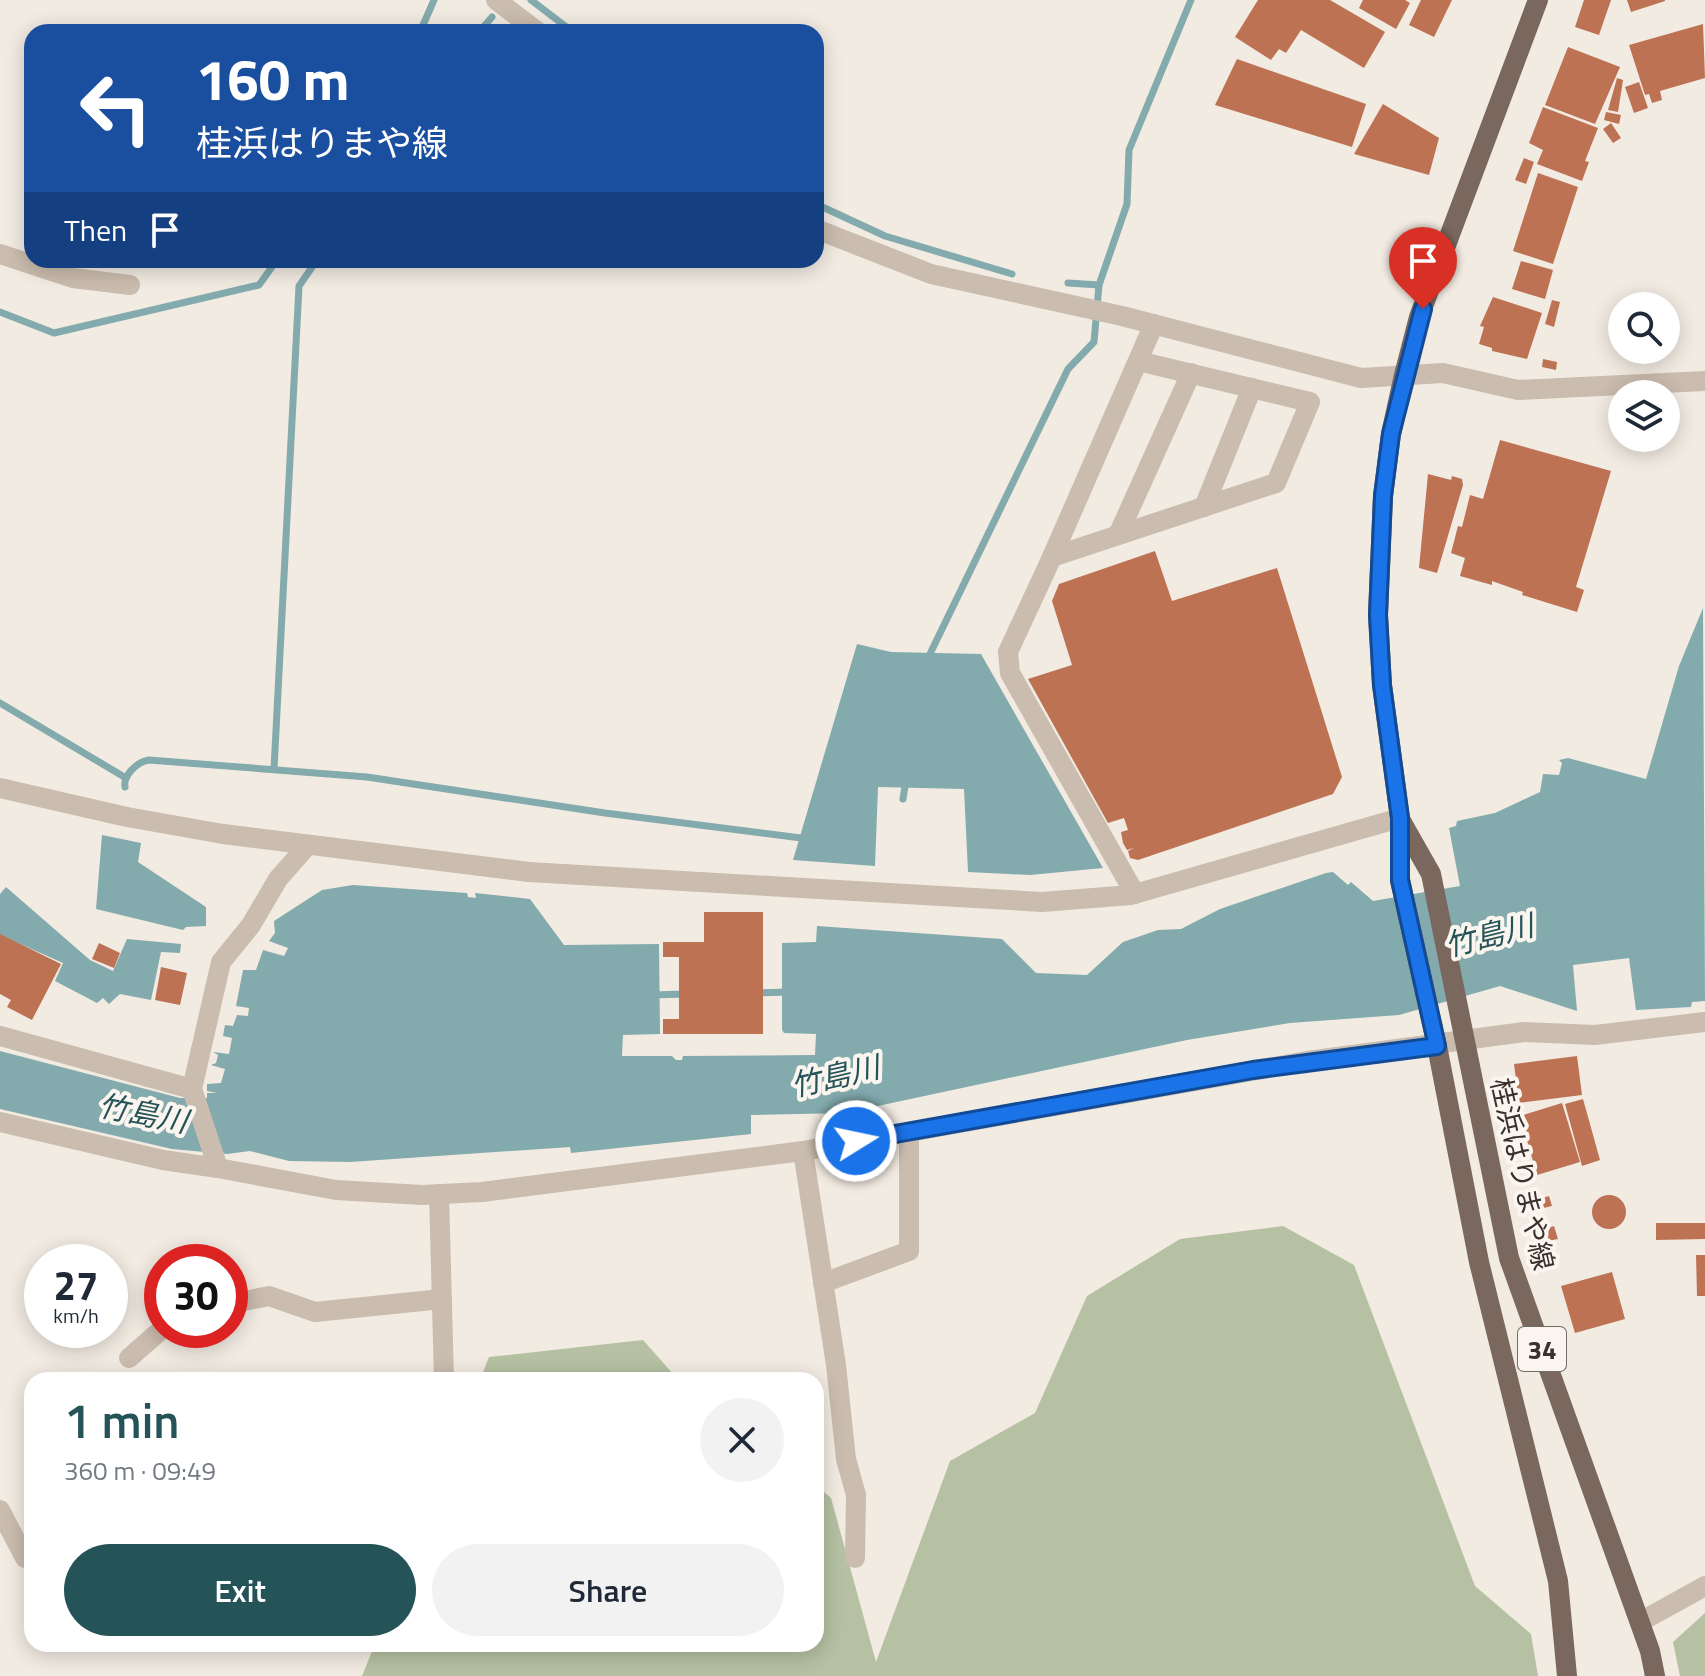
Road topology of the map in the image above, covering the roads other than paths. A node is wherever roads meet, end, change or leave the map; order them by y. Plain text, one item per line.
1 (496, 0) edge
2 (1538, 0) edge
3 (528, 24) edge
4 (824, 232) edge
5 (0, 254) edge
6 (24, 262) edge
7 (43, 268) edge
8 (130, 285) dead end
9 (1154, 324) junction
10 (1138, 361) junction
11 (1191, 373) junction
12 (1404, 375) junction
13 (1705, 381) edge
14 (1252, 388) junction
15 (1204, 507) junction
16 (1118, 535) junction
17 (1052, 557) junction
18 (0, 788) edge
19 (1400, 818) junction
20 (307, 846) junction
21 (1135, 894) junction
22 (1705, 1022) edge
23 (0, 1036) edge
24 (1465, 1041) junction
25 (1437, 1046) junction
26 (193, 1094) junction
27 (0, 1122) edge
28 (909, 1132) junction
29 (803, 1151) junction
30 (217, 1164) junction
31 (439, 1194) junction
32 (823, 1283) junction
33 (442, 1299) junction
34 (248, 1300) edge
35 (144, 1345) edge
36 (129, 1358) dead end
37 (444, 1372) edge
38 (0, 1510) edge
39 (24, 1556) edge
40 (855, 1558) dead end
41 (1705, 1586) edge
42 (1640, 1622) junction
43 (1567, 1676) edge
44 (1655, 1676) edge

1 - 3 street
2 - 12 main road, 桂浜はりまや線 / 34
4 - 9 street
5 - 6 street
7 - 8 street
9 - 10 street
9 - 12 street
10 - 11 street
10 - 17 street
11 - 14 street
11 - 16 street
12 - 13 street
12 - 19 main road, 桂浜はりまや線 / 34
14 - 15 street
14 - 15 street
15 - 16 street
16 - 17 street
17 - 21 street
18 - 20 street
19 - 21 street
19 - 24 main road, 桂浜はりまや線 / 34
19 - 25 main road, 桂浜はりまや線 / 34
20 - 21 street
20 - 26 street
22 - 24 street
23 - 26 street
24 - 25 street
24 - 42 main road, 桂浜はりまや線 / 34
25 - 28 street
25 - 43 main road, 桂浜はりまや線 / 34
26 - 30 street
27 - 30 street
28 - 29 street
28 - 32 street
29 - 31 street
29 - 32 street
30 - 31 street
31 - 33 street
32 - 40 street
33 - 34 street
33 - 37 street
35 - 36 street
38 - 39 street
41 - 42 street
42 - 44 main road, 桂浜はりまや線 / 34

